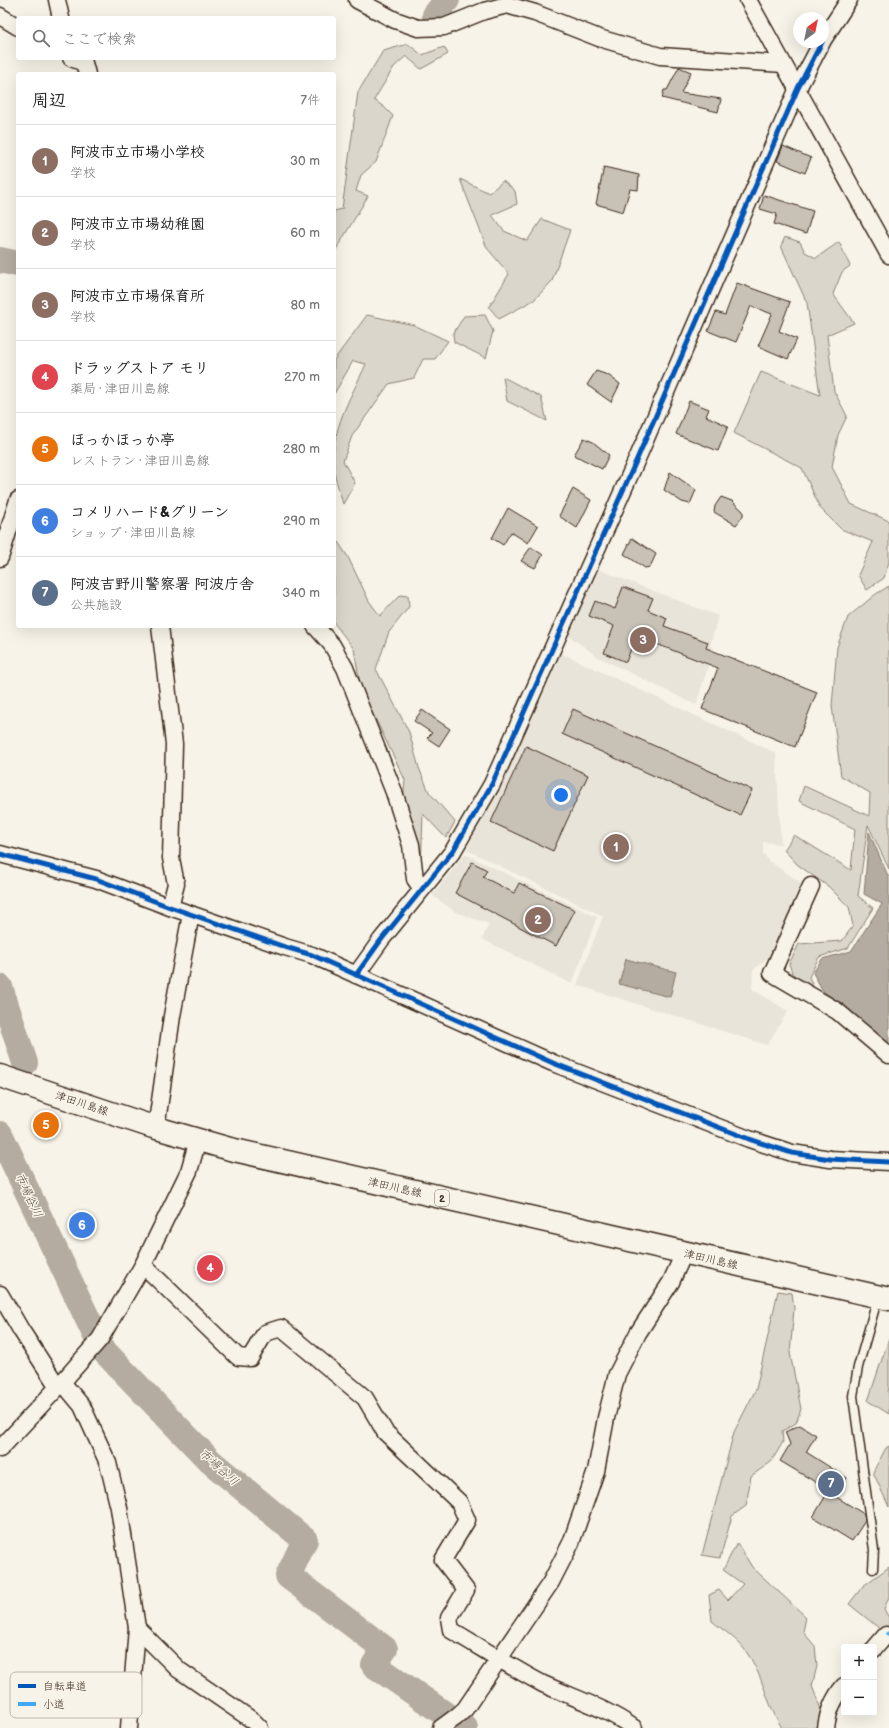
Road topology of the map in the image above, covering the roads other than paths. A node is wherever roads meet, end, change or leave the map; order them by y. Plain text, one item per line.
1 (57, 0) edge
2 (357, 0) edge
3 (748, 0) edge
4 (849, 0) edge
5 (0, 16) edge
6 (61, 16) edge
7 (16, 26) edge
8 (829, 32) edge
9 (819, 48) edge
10 (783, 64) junction
11 (798, 88) junction
12 (889, 255) edge
13 (16, 506) edge
14 (0, 558) edge
15 (160, 628) edge
16 (317, 628) edge
17 (0, 854) edge
18 (811, 886) dead end
19 (422, 889) junction
20 (170, 907) junction
21 (191, 914) junction
22 (356, 975) junction
23 (889, 1055) edge
24 (0, 1076) edge
25 (153, 1127) junction
26 (198, 1140) junction
27 (889, 1162) edge
28 (684, 1253) junction
29 (143, 1266) junction
30 (0, 1294) edge
31 (884, 1298) edge
32 (60, 1385) junction
33 (0, 1449) edge
34 (873, 1569) dead end
35 (137, 1628) junction
36 (886, 1635) dead end
37 (877, 1646) edge
38 (499, 1658) junction
39 (133, 1672) edge
40 (841, 1690) edge
41 (130, 1718) edge
42 (449, 1722) edge
43 (129, 1728) edge
44 (260, 1728) edge
45 (634, 1728) edge
46 (826, 1728) edge

1 - 6 street
2 - 10 street
3 - 10 street
4 - 8 street
5 - 7 street
9 - 11 street
10 - 11 street
11 - 12 street
11 - 19 street
13 - 14 street
15 - 20 street
16 - 19 street
17 - 20 street
18 - 23 street
19 - 22 street
20 - 21 street
21 - 22 street
21 - 25 street
22 - 27 street
24 - 25 main road, 津田川島線 / 2
25 - 26 main road, 津田川島線 / 2
26 - 28 main road, 津田川島線 / 2
26 - 29 street
28 - 31 main road, 津田川島線 / 2
28 - 38 street
29 - 32 street
29 - 38 street
30 - 32 street
31 - 34 lane
32 - 33 street
32 - 35 street
35 - 39 street
35 - 44 street
36 - 37 street
38 - 42 street
38 - 45 street
40 - 46 street
41 - 43 street

